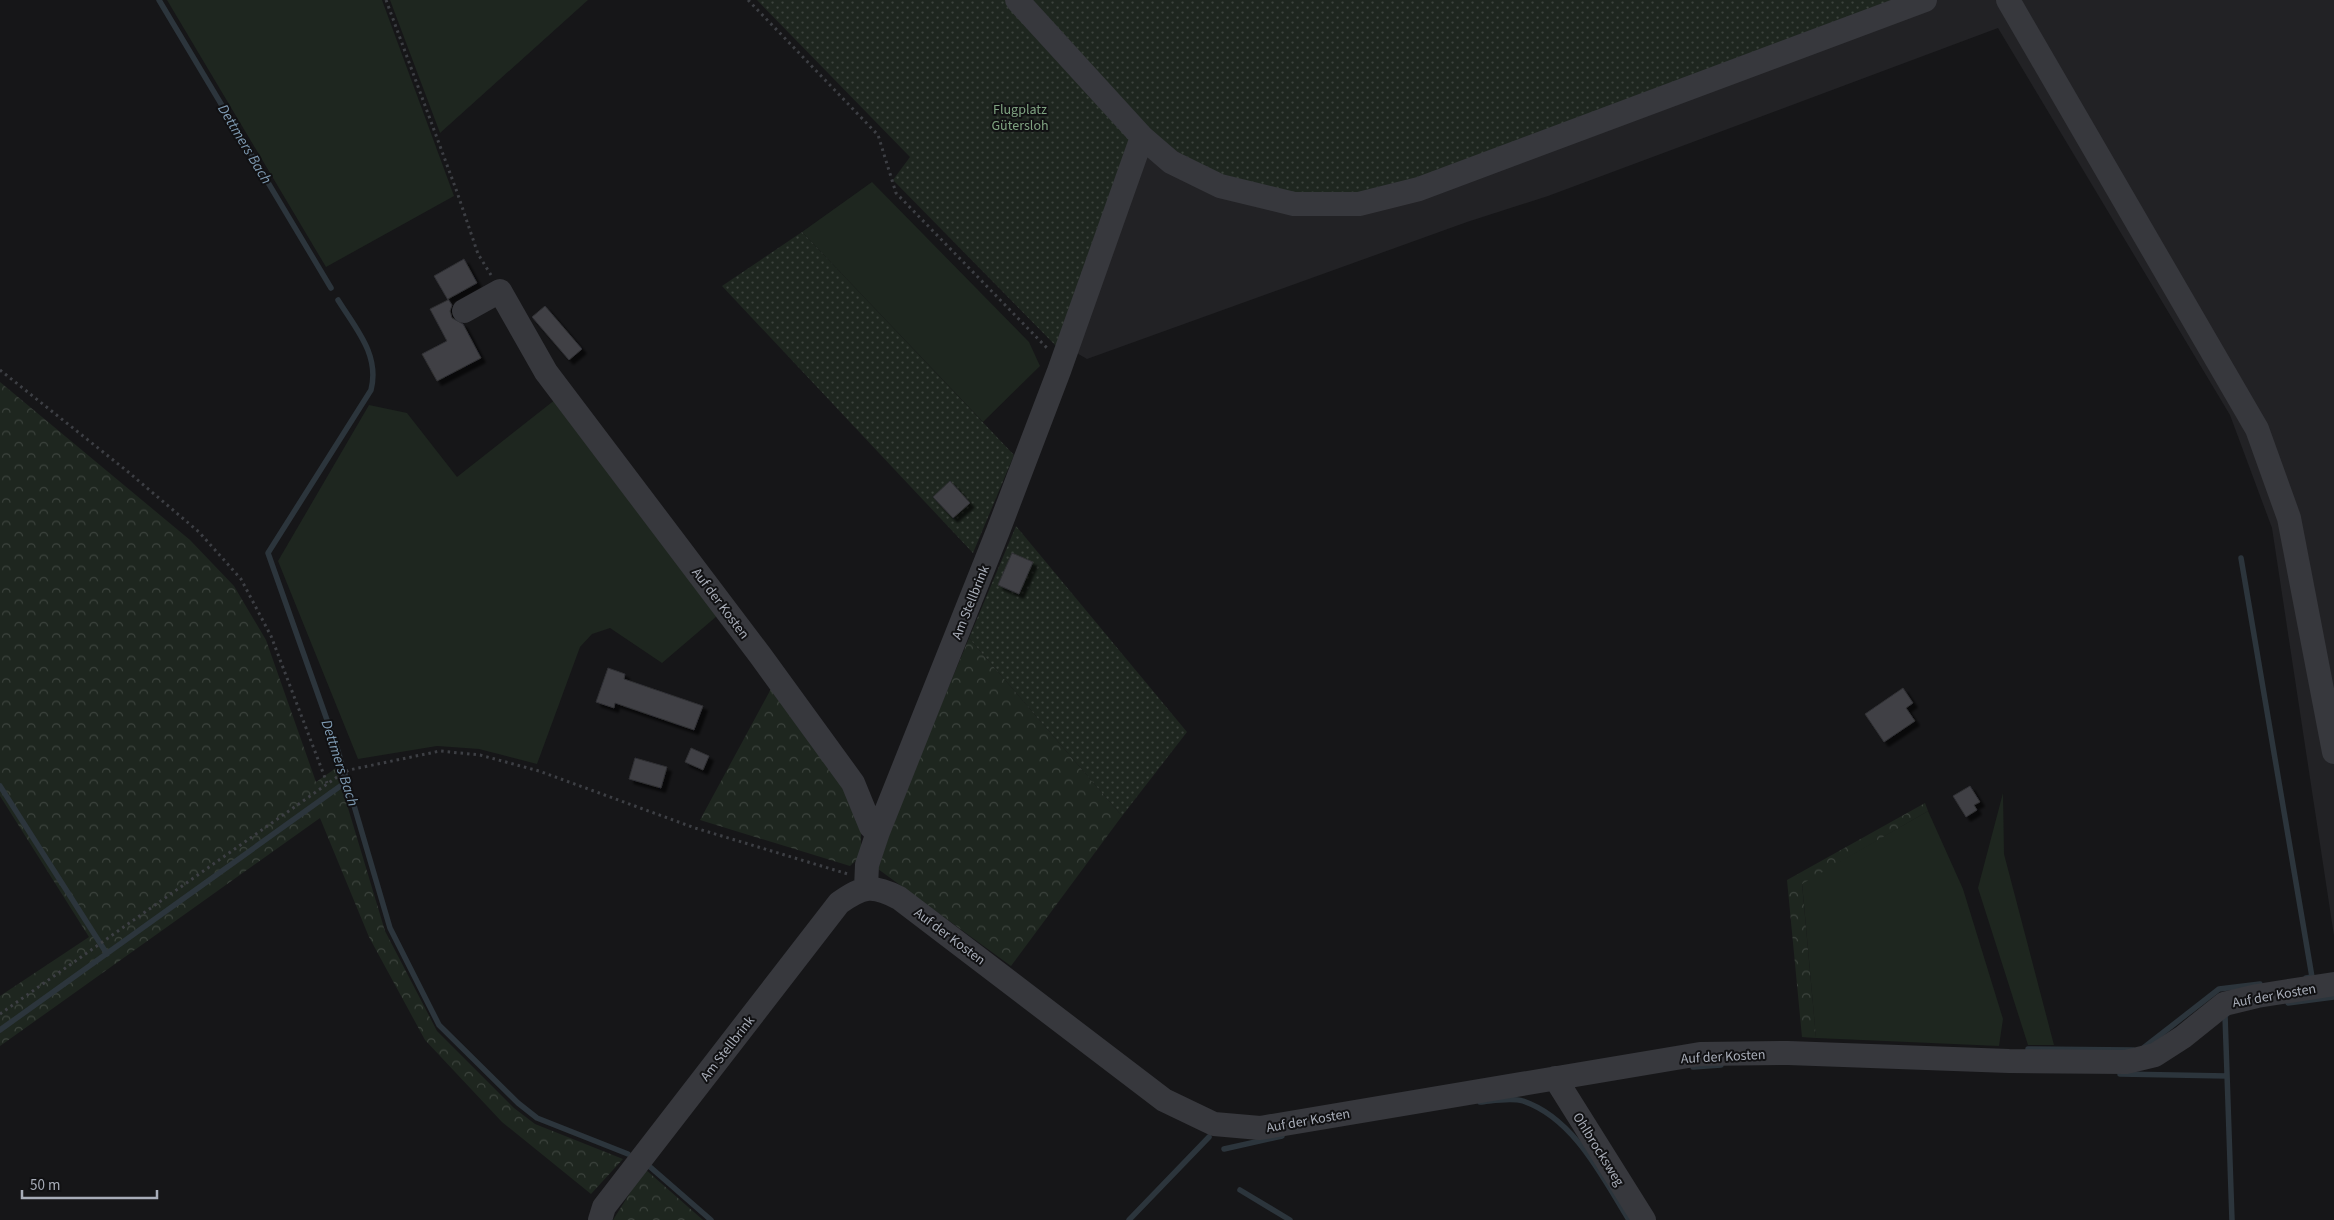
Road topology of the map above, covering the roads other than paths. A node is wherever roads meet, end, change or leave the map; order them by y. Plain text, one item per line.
1 (1017, 0) edge
2 (1925, 0) edge
3 (2008, 0) edge
4 (1142, 137) junction
5 (464, 311) dead end
6 (2334, 752) edge
7 (878, 832) junction
8 (866, 888) junction
9 (2334, 984) edge
10 (1555, 1078) junction
11 (600, 1220) edge
12 (1644, 1220) edge

1 - 4 street
2 - 4 street
3 - 6 street
4 - 7 street, Am Stellbrink
5 - 7 street, Auf der Kosten
7 - 8 street
8 - 10 street, Auf der Kosten
8 - 11 street, Am Stellbrink
9 - 10 street, Auf der Kosten
10 - 12 street, Ohlbrocksweg

